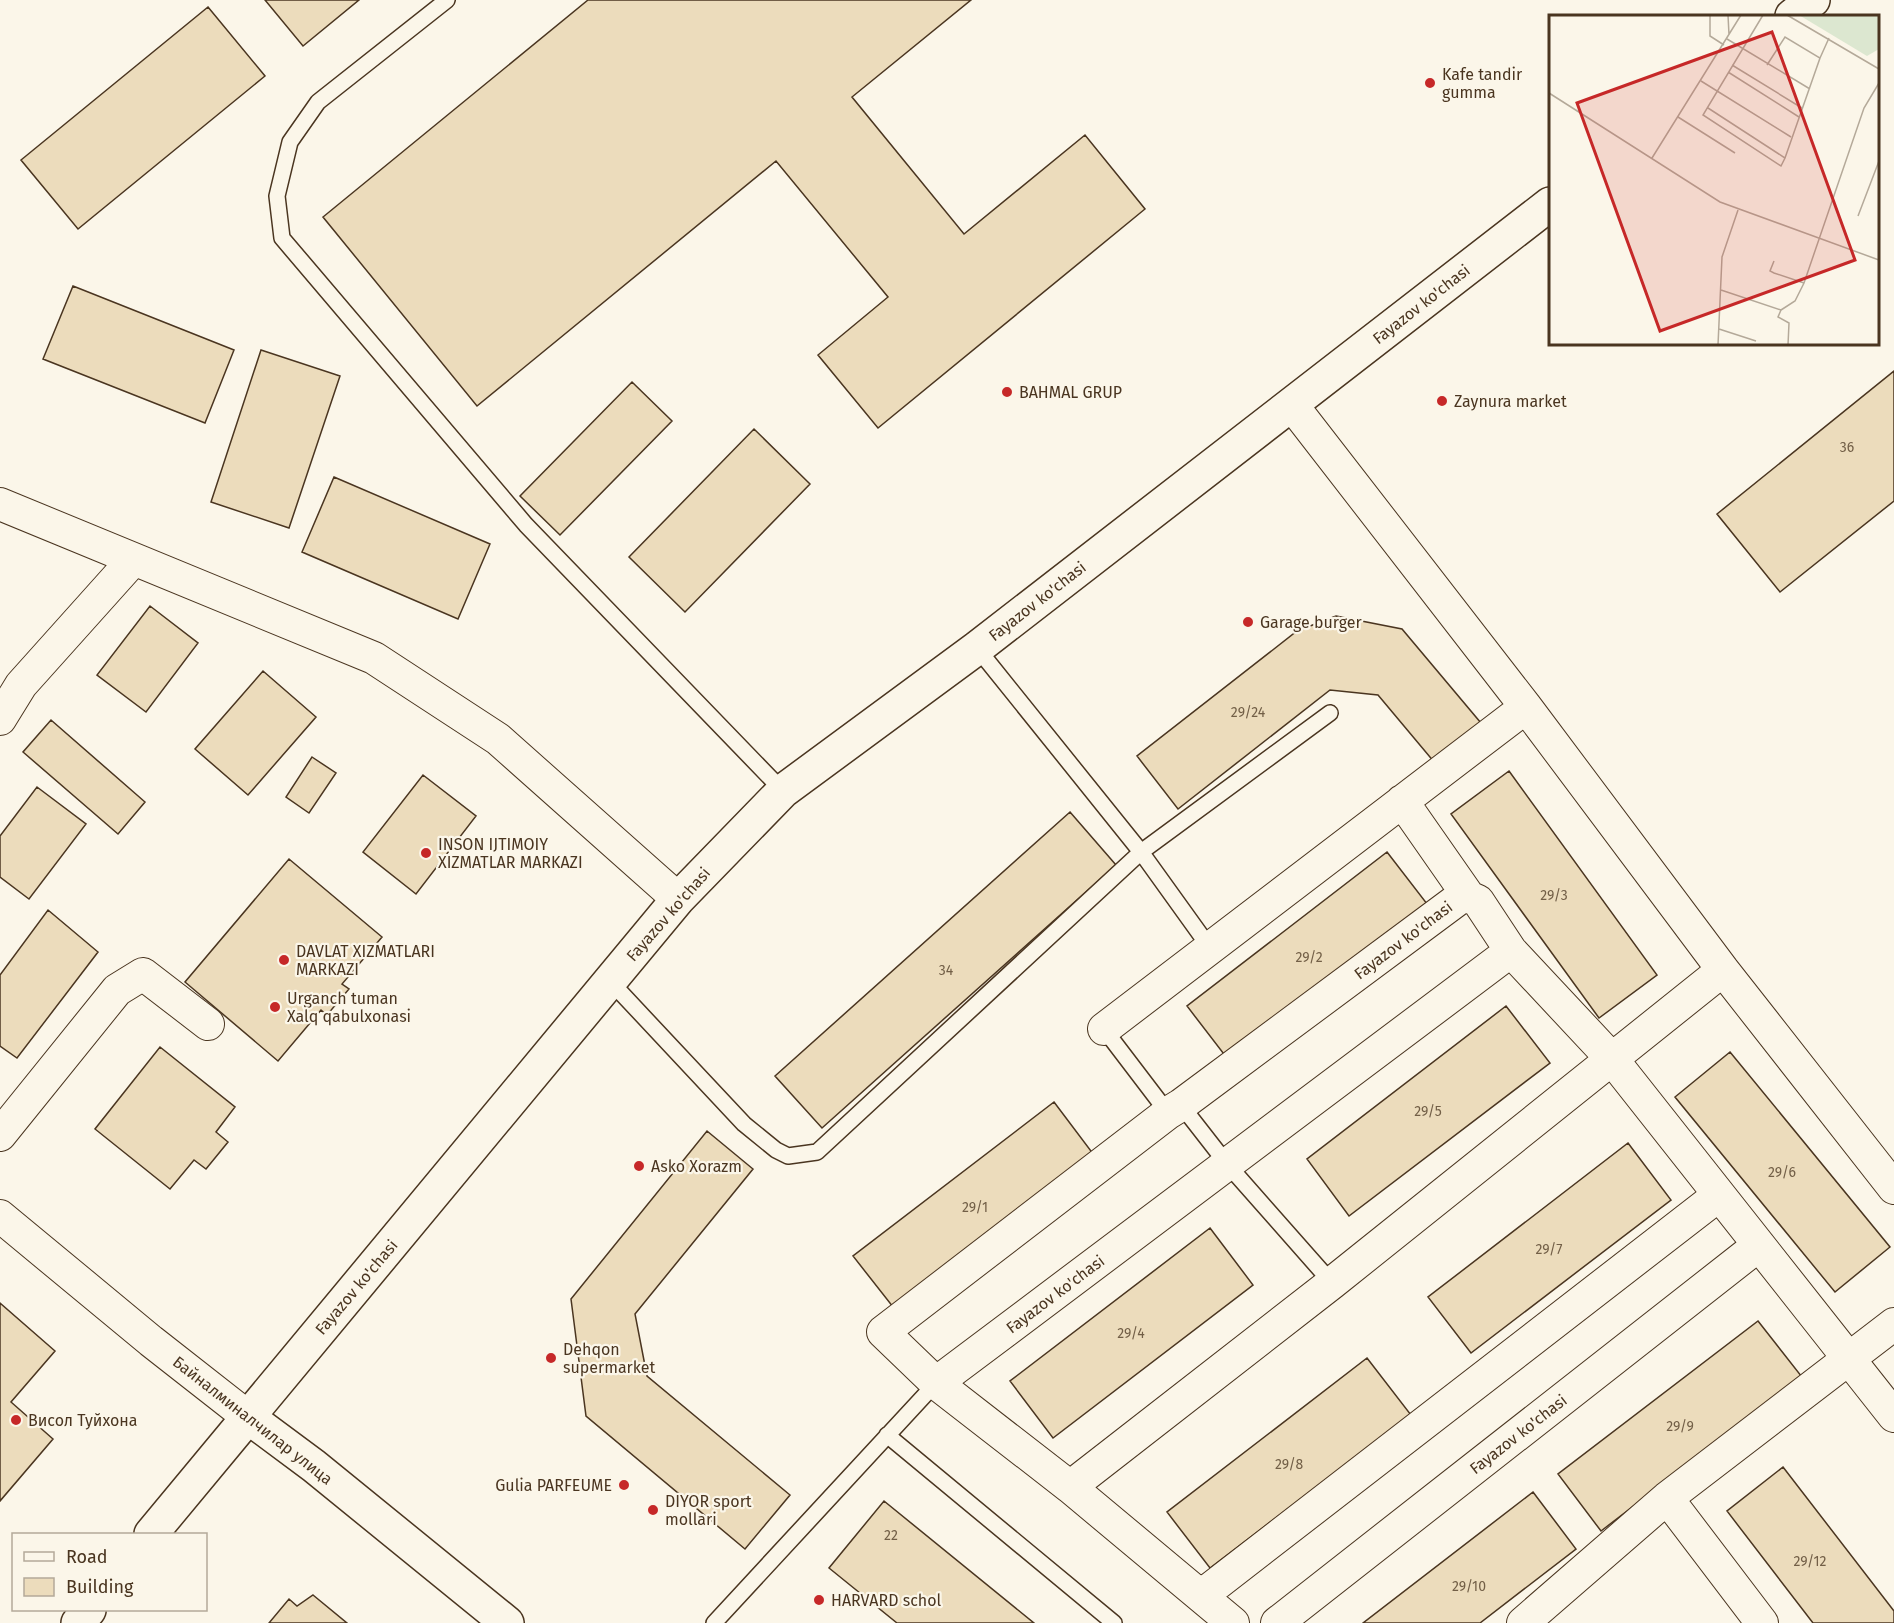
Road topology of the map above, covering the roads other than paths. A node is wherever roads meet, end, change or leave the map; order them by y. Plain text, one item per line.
1 (447, 0) edge
2 (1813, 0) edge
3 (1793, 15) edge
4 (1549, 206) edge
5 (1292, 405) junction
6 (0, 504) edge
7 (133, 560) junction
8 (977, 648) junction
9 (1526, 707) junction
10 (1330, 713) dead end
11 (0, 720) edge
12 (783, 790) junction
13 (1402, 801) junction
14 (1141, 852) junction
15 (1469, 897) junction
16 (678, 899) junction
17 (1210, 948) junction
18 (1510, 951) junction
19 (1724, 970) junction
20 (610, 981) junction
21 (208, 1024) dead end
22 (1104, 1029) joint
23 (1612, 1059) junction
24 (1174, 1109) junction
25 (0, 1135) edge
26 (1227, 1164) junction
27 (1894, 1188) edge
28 (1719, 1194) junction
29 (0, 1216) edge
30 (1759, 1245) junction
31 (1332, 1283) junction
32 (1894, 1324) edge
33 (1848, 1358) junction
34 (936, 1383) junction
35 (1894, 1416) edge
36 (248, 1417) junction
37 (887, 1435) junction
38 (1070, 1487) junction
39 (1667, 1498) junction
40 (152, 1533) edge
41 (1201, 1596) junction
42 (88, 1611) edge
43 (78, 1623) edge
44 (507, 1623) edge
45 (714, 1623) edge
46 (1114, 1623) edge
47 (1233, 1623) edge
48 (1277, 1623) edge
49 (1523, 1623) edge
50 (1762, 1623) edge

1 - 12 lane
2 - 3 main road
4 - 5 main road, Fayazov ko'chasi
5 - 8 main road, Fayazov ko'chasi
5 - 9 street
6 - 7 street
7 - 11 street
7 - 16 street
8 - 12 main road, Fayazov ko'chasi
8 - 14 lane
9 - 13 street
9 - 19 street
10 - 14 lane
12 - 16 main road, Fayazov ko'chasi
13 - 15 street
13 - 17 street
14 - 17 lane
14 - 20 lane
15 - 18 street, Fayazov ko'chasi
15 - 24 street, Fayazov ko'chasi
16 - 20 main road, Fayazov ko'chasi
17 - 22 street
18 - 23 street
18 - 26 street, Fayazov ko'chasi
19 - 23 street
19 - 27 street
20 - 36 main road, Fayazov ko'chasi
21 - 25 street
22 - 24 lane
23 - 28 street
23 - 31 street
24 - 26 lane
24 - 34 street, Fayazov ko'chasi
26 - 31 lane
26 - 34 street, Fayazov ko'chasi
28 - 30 street
28 - 41 street
29 - 36 street, Байналминалчилар улица
30 - 33 street
30 - 48 street, Fayazov ko'chasi
31 - 38 street
32 - 33 street
33 - 35 street
33 - 39 street
34 - 37 lane
34 - 38 street, Fayazov ko'chasi
36 - 40 main road, Fayazov ko'chasi
36 - 44 main road, Байналминалчилар улица
37 - 45 lane
37 - 46 lane
38 - 41 street, Fayazov ko'chasi
39 - 49 street
39 - 50 street
41 - 47 street, Fayazov ko'chasi
42 - 43 main road

